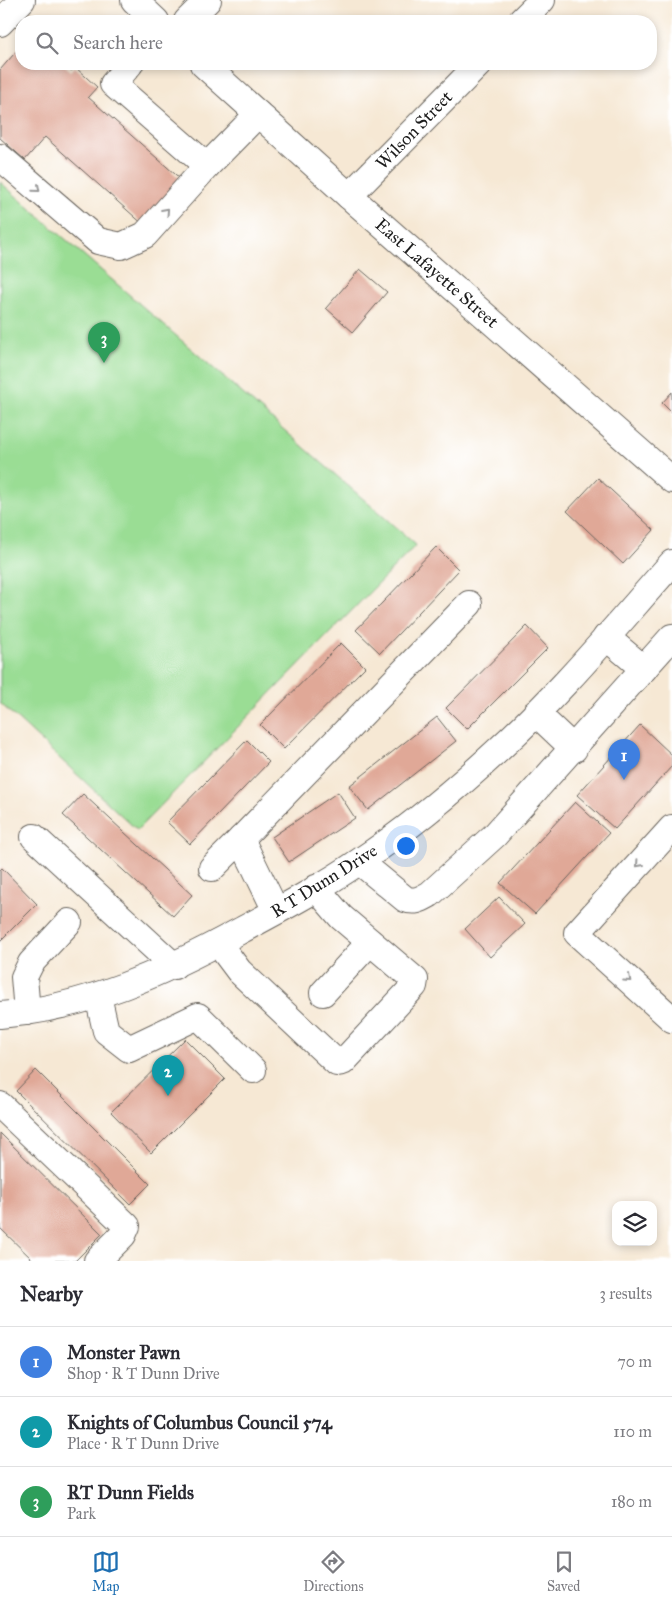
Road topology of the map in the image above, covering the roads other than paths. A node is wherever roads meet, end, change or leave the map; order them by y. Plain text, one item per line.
1 (22, 0) edge
2 (134, 0) edge
3 (208, 0) edge
4 (542, 0) edge
5 (150, 15) edge
6 (193, 15) edge
7 (527, 15) edge
8 (0, 23) edge
9 (125, 70) edge
10 (210, 70) edge
11 (473, 70) edge
12 (258, 114) junction
13 (0, 157) edge
14 (207, 166) junction
15 (349, 196) junction
16 (672, 480) edge
17 (671, 565) edge
18 (469, 604) dead end
19 (606, 637) junction
20 (672, 637) edge
21 (644, 669) junction
22 (536, 713) junction
23 (574, 748) junction
24 (672, 828) edge
25 (34, 836) dead end
26 (241, 839) junction
27 (360, 862) junction
28 (212, 868) dead end
29 (316, 888) junction
30 (276, 911) junction
31 (69, 922) dead end
32 (370, 942) junction
33 (218, 943) junction
34 (174, 966) junction
35 (323, 993) dead end
36 (98, 996) junction
37 (27, 1012) junction
38 (0, 1015) edge
39 (672, 1019) edge
40 (254, 1070) dead end
41 (0, 1105) edge
42 (97, 1261) edge

1 - 8 street
2 - 5 street
3 - 6 street
4 - 7 street
9 - 14 street
10 - 12 street, East Lafayette Street
11 - 15 street, Wilson Street
12 - 14 street
12 - 15 street, East Lafayette Street
13 -> 14 street
15 - 16 street, East Lafayette Street
17 - 19 street, R T Dunn Drive
18 - 26 street
19 - 21 street
19 - 22 street, R T Dunn Drive
20 - 21 street
21 - 23 street
22 - 23 street
22 - 27 street, R T Dunn Drive
23 - 27 street
24 -> 39 street
25 - 34 street
26 - 28 street
26 - 30 street
27 - 29 street, R T Dunn Drive
29 - 30 street, R T Dunn Drive
29 - 32 street
30 - 33 street, R T Dunn Drive
31 - 37 street
32 - 33 street
32 - 35 street
33 - 34 street, R T Dunn Drive
34 - 36 street, R T Dunn Drive
36 - 37 street, R T Dunn Drive
36 - 40 street
37 - 38 street, R T Dunn Drive
41 - 42 street

